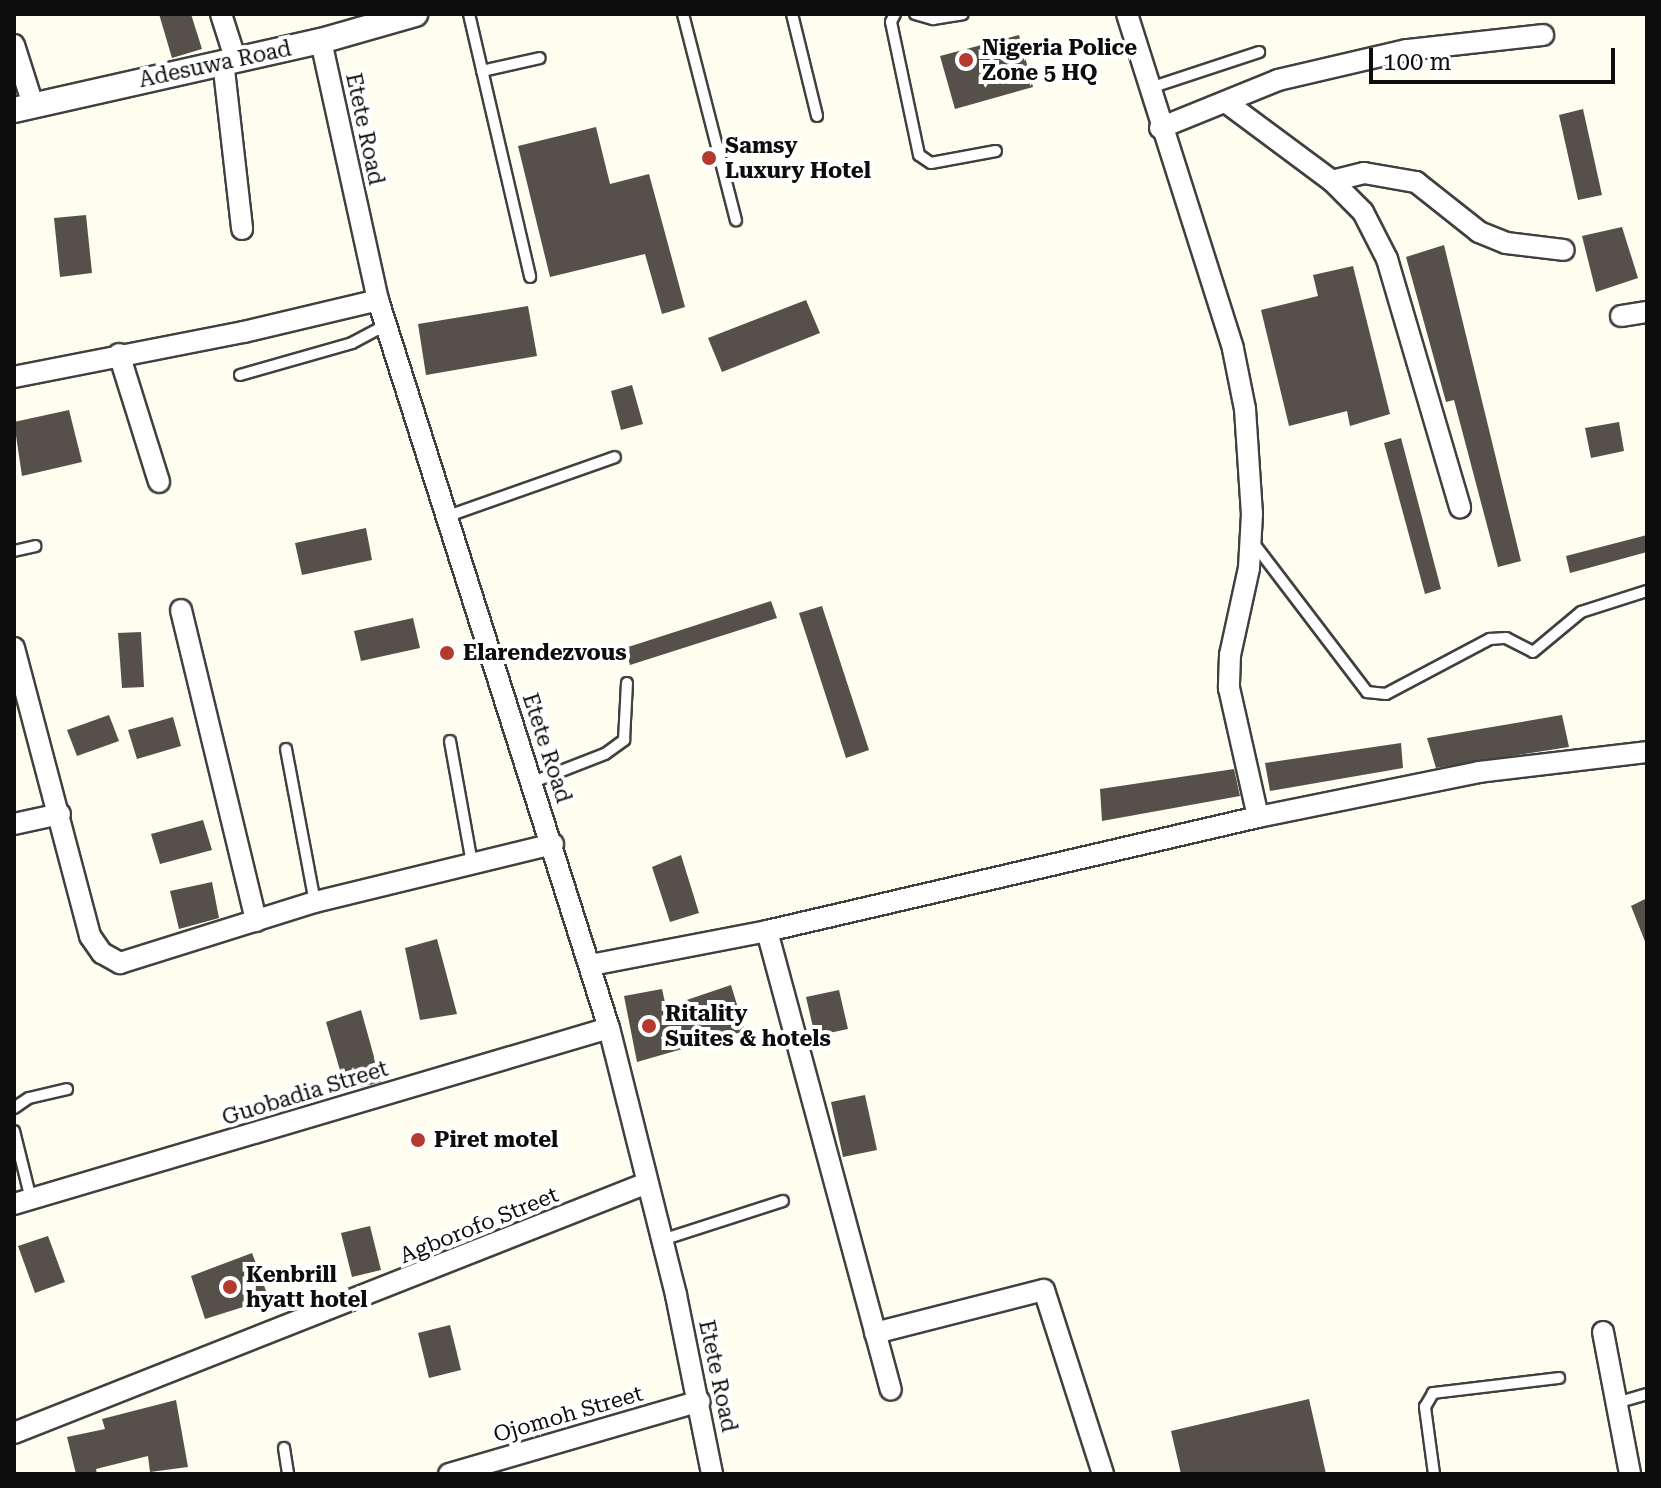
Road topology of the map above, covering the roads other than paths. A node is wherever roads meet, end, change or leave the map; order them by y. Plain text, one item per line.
1 (221, 14) edge
2 (415, 14) edge
3 (469, 14) edge
4 (683, 14) edge
5 (792, 14) edge
6 (895, 14) edge
7 (915, 14) edge
8 (963, 14) edge
9 (1127, 14) edge
10 (1543, 35) dead end
11 (321, 41) junction
12 (14, 45) edge
13 (1259, 52) dead end
14 (540, 58) dead end
15 (229, 60) junction
16 (482, 71) junction
17 (18, 74) edge
18 (1148, 89) junction
19 (1227, 103) junction
20 (24, 108) edge
21 (817, 116) dead end
22 (1160, 128) junction
23 (996, 151) dead end
24 (1332, 181) junction
25 (736, 220) dead end
26 (242, 229) dead end
27 (1564, 250) dead end
28 (530, 277) dead end
29 (378, 300) junction
30 (1647, 312) edge
31 (1621, 316) dead end
32 (386, 325) junction
33 (119, 354) junction
34 (240, 375) dead end
35 (14, 377) edge
36 (615, 457) dead end
37 (159, 482) dead end
38 (1460, 507) dead end
39 (445, 517) junction
40 (1251, 539) junction
41 (35, 546) dead end
42 (14, 551) edge
43 (1647, 591) edge
44 (181, 610) dead end
45 (14, 648) edge
46 (627, 683) dead end
47 (450, 741) dead end
48 (286, 749) dead end
49 (1647, 752) edge
50 (533, 782) junction
51 (60, 814) junction
52 (1258, 817) junction
53 (14, 824) edge
54 (553, 844) junction
55 (472, 863) junction
56 (315, 902) junction
57 (256, 921) junction
58 (767, 931) junction
59 (591, 965) junction
60 (609, 1028) junction
61 (67, 1089) dead end
62 (14, 1108) edge
63 (14, 1131) edge
64 (647, 1183) junction
65 (783, 1201) dead end
66 (23, 1202) edge
67 (662, 1240) junction
68 (1603, 1332) dead end
69 (875, 1333) junction
70 (1559, 1378) dead end
71 (891, 1390) dead end
72 (1647, 1394) edge
73 (700, 1401) junction
74 (1616, 1403) junction
75 (14, 1433) edge
76 (284, 1448) dead end
77 (288, 1474) edge
78 (449, 1474) edge
79 (712, 1474) edge
80 (1103, 1474) edge
81 (1434, 1474) edge
82 (1630, 1474) edge

1 - 15 street
2 - 11 street, Adesuwa Road
3 - 16 lane
4 - 25 lane
5 - 21 lane
6 - 23 lane
7 - 8 lane
9 - 18 street
10 - 19 street
11 - 15 street, Adesuwa Road
11 - 29 street, Etete Road
12 - 17 street
13 - 18 lane
14 - 16 lane
15 - 20 street, Adesuwa Road
15 - 26 street
16 - 28 lane
17 - 20 street
18 - 22 street
19 - 22 street
19 - 24 street
22 - 40 street
24 - 27 street
24 - 38 street
29 - 32 street, Etete Road
29 - 33 street
30 - 31 street
32 - 34 lane
32 - 39 street, Etete Road
33 - 35 street
33 - 37 street
36 - 39 lane
39 - 50 street, Etete Road
40 - 43 lane
40 - 52 street
41 - 42 lane
44 - 57 street
45 - 51 street
46 - 50 lane
47 - 55 lane
48 - 56 lane
49 - 52 street
50 - 54 street, Etete Road
51 - 53 street
51 - 57 street
52 - 58 street
54 - 55 street
54 - 59 street, Etete Road
55 - 56 street
56 - 57 street
58 - 59 street
58 - 69 street
59 - 60 street, Etete Road
60 - 64 street, Etete Road
60 - 66 street, Guobadia Street
61 - 62 lane
63 - 66 lane
64 - 67 street, Etete Road
64 - 75 street, Agborofo Street
65 - 67 lane
67 - 73 street, Etete Road
68 - 74 street
69 - 71 street
69 - 80 street
70 - 81 lane
72 - 74 lane
73 - 78 street, Ojomoh Street
73 - 79 street, Etete Road
74 - 82 street
76 - 77 lane

